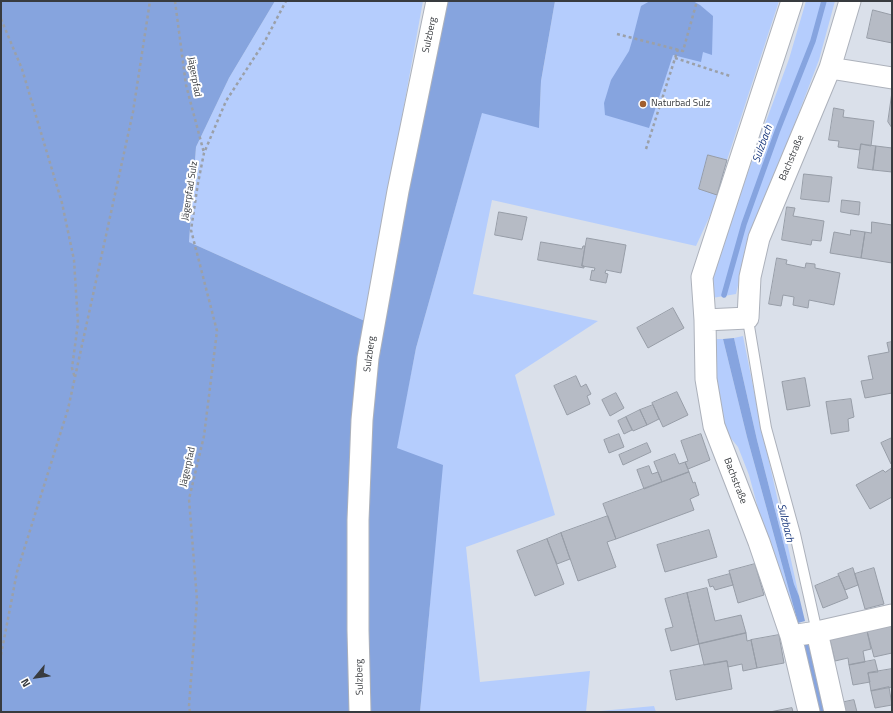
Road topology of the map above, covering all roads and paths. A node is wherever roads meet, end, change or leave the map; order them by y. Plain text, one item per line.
1 (150, 1) edge
2 (175, 1) edge
3 (286, 1) edge
4 (437, 1) edge
5 (792, 1) edge
6 (850, 1) edge
7 (697, 3) edge
8 (1, 18) edge
9 (617, 34) dead end
10 (678, 50) junction
11 (675, 58) junction
12 (830, 68) junction
13 (730, 76) dead end
14 (892, 78) edge
15 (646, 149) dead end
16 (204, 153) junction
17 (191, 230) joint
18 (748, 318) junction
19 (705, 320) junction
20 (75, 379) junction
21 (892, 615) edge
22 (817, 632) junction
23 (791, 636) junction
24 (1, 655) edge
25 (190, 712) edge
26 (360, 712) edge
27 (809, 712) edge
28 (835, 712) edge

1 - 20 path
2 - 16 path, Jägerpfad
3 - 16 path
4 - 26 street, Sulzberg
5 - 19 street, Bachstraße
6 - 12 street, Bachstraße
7 - 10 path
8 - 20 path
9 - 10 path
10 - 11 path
11 - 13 path
11 - 15 path
12 - 14 street
12 - 18 street, Bachstraße
16 - 17 path, Jägerpfad Sulz
17 - 25 path, Jägerpfad
18 - 19 street
18 - 22 lane, Bachstraße
19 - 23 street, Bachstraße
20 - 24 path
21 - 22 street
22 - 23 street
22 - 28 street, Bachstraße
23 - 27 street, Bachstraße

